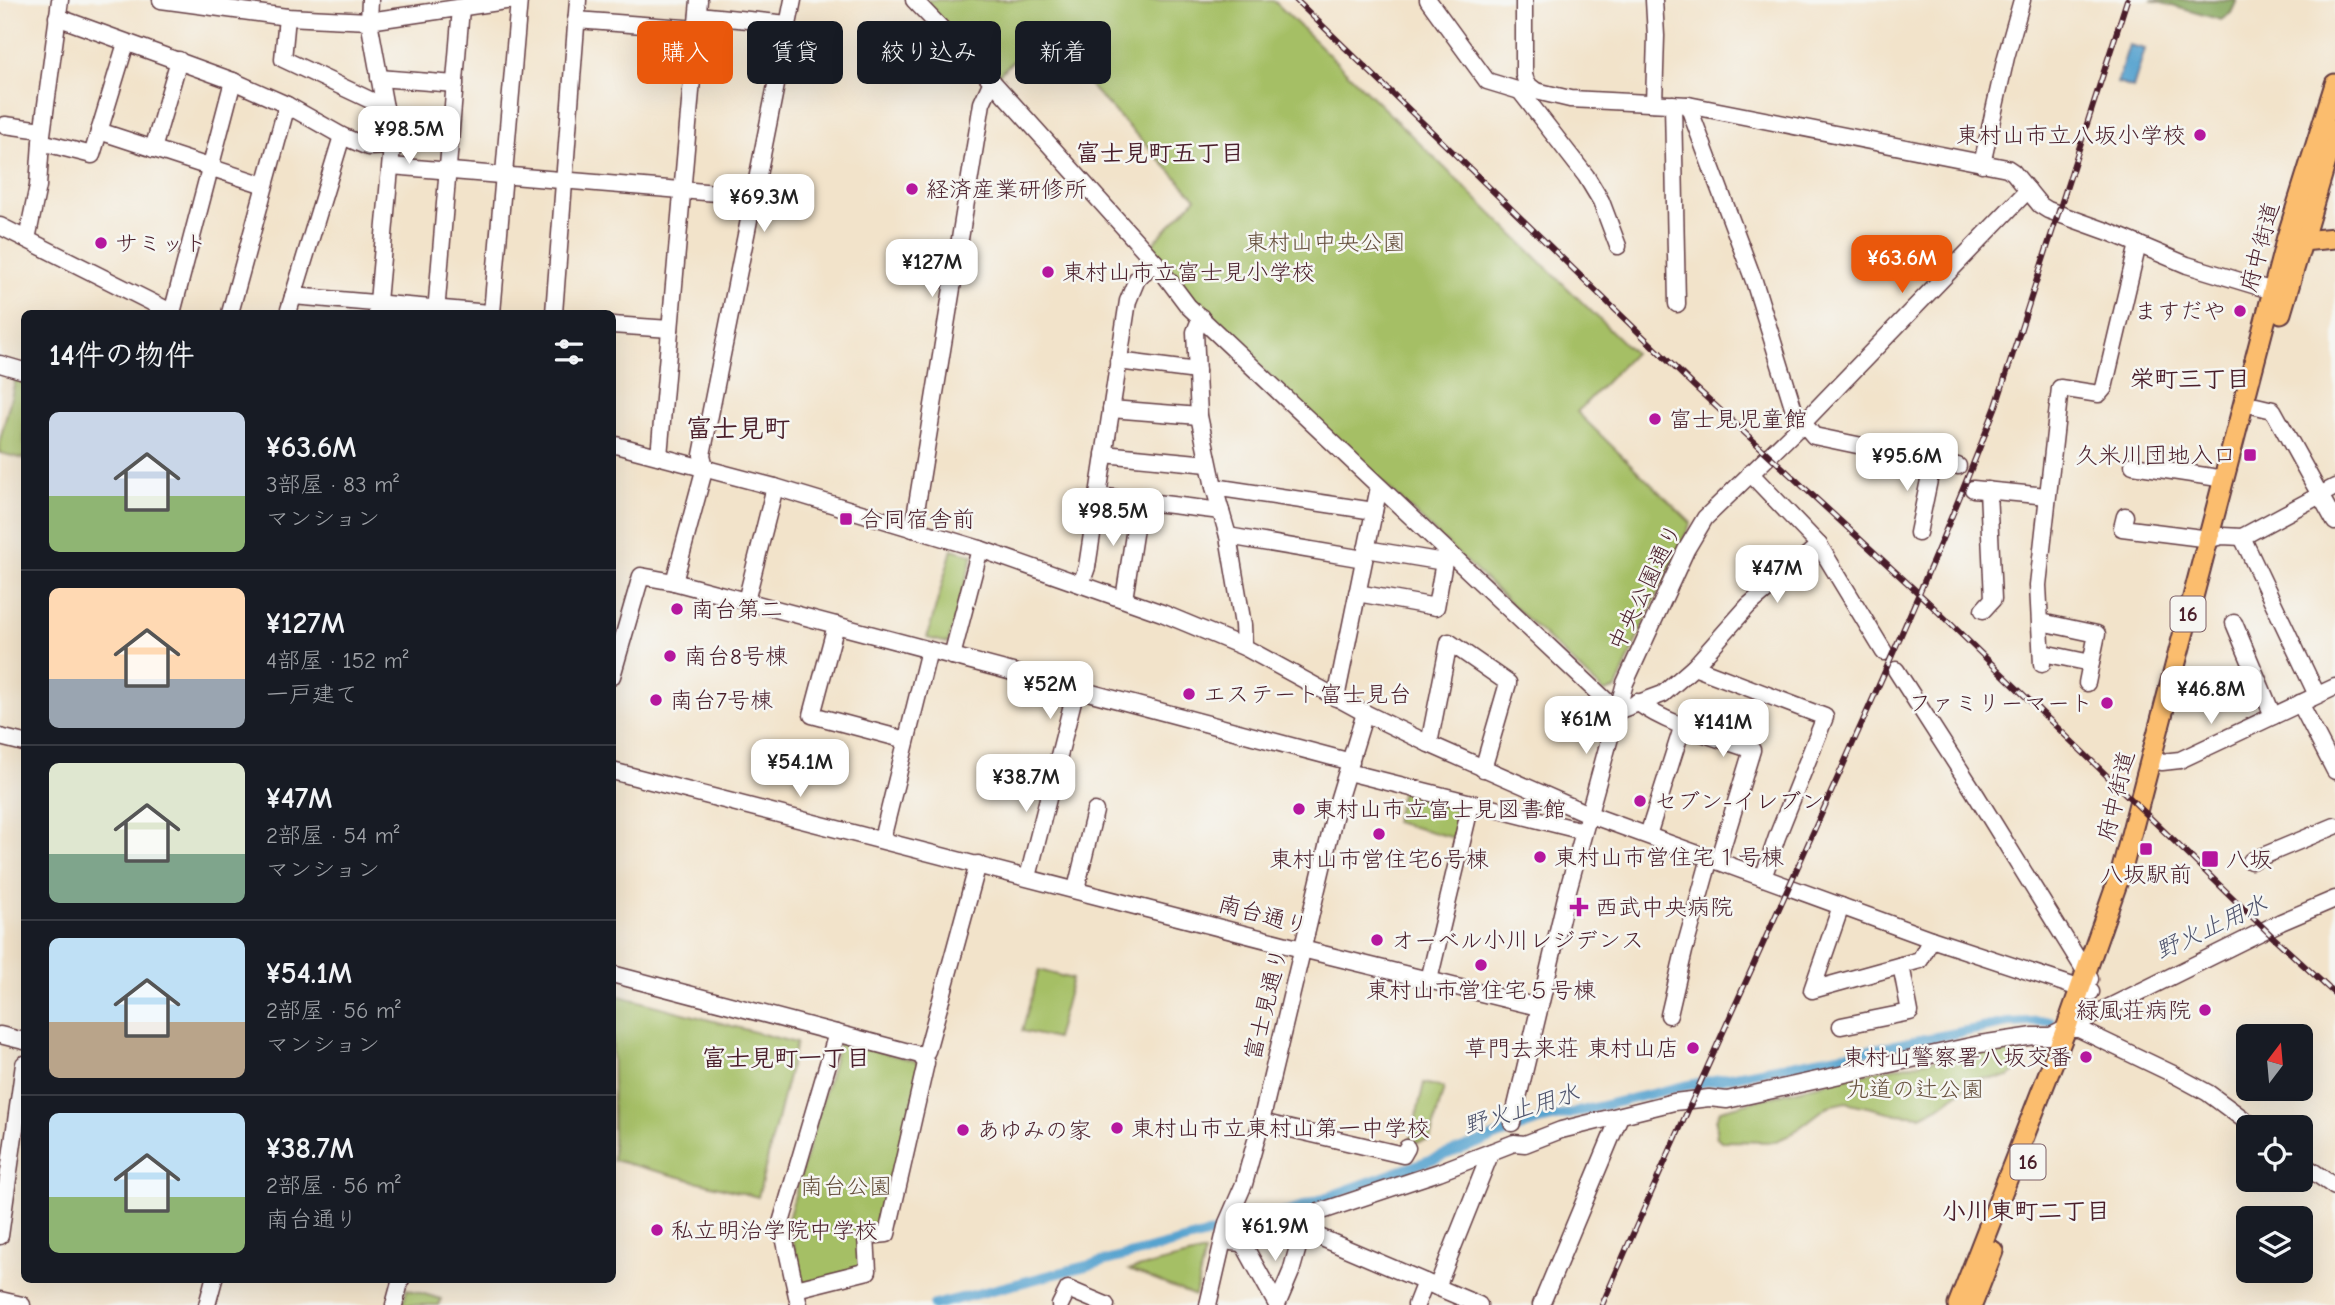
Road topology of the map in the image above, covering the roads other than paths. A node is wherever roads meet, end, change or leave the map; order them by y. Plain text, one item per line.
1 (60, 0) edge
2 (296, 0) edge
3 (370, 0) edge
4 (512, 0) edge
5 (519, 0) edge
6 (578, 0) edge
7 (793, 0) edge
8 (914, 0) edge
9 (1428, 0) edge
10 (1524, 0) edge
11 (1654, 0) edge
12 (2022, 0) edge
13 (171, 1) edge
14 (465, 5) edge
15 (698, 15) edge
16 (57, 17) junction
17 (292, 17) junction
18 (576, 20) junction
19 (758, 21) edge
20 (789, 21) edge
21 (934, 21) edge
22 (369, 22) junction
23 (126, 43) junction
24 (179, 60) junction
25 (379, 78) junction
26 (233, 81) junction
27 (2335, 83) edge
28 (455, 84) junction
29 (776, 84) edge
30 (991, 84) edge
31 (995, 84) edge
32 (1525, 89) junction
33 (1654, 103) junction
34 (288, 105) junction
35 (1680, 105) junction
36 (385, 107) junction
37 (5, 125) dead end
38 (99, 131) junction
39 (2335, 131) edge
40 (41, 136) junction
41 (342, 136) junction
42 (392, 146) junction
43 (153, 149) junction
44 (1982, 164) junction
45 (391, 166) junction
46 (209, 168) junction
47 (448, 171) junction
48 (503, 176) junction
49 (565, 180) junction
50 (264, 186) junction
51 (2028, 190) junction
52 (682, 191) junction
53 (753, 196) junction
54 (0, 226) edge
55 (2335, 238) edge
56 (27, 239) junction
57 (2295, 239) junction
58 (2138, 244) junction
59 (1618, 246) dead end
60 (1154, 262) junction
61 (2279, 293) junction
62 (293, 296) junction
63 (1677, 304) dead end
64 (148, 307) edge
65 (378, 308) edge
66 (174, 310) edge
67 (231, 310) edge
68 (289, 310) edge
69 (417, 310) edge
70 (436, 310) edge
71 (491, 310) edge
72 (554, 310) edge
73 (1201, 317) junction
74 (616, 325) edge
75 (670, 329) junction
76 (1118, 361) junction
77 (0, 364) edge
78 (21, 370) edge
79 (1197, 371) junction
80 (2256, 406) junction
81 (1111, 409) junction
82 (1199, 416) junction
83 (1798, 428) junction
84 (616, 445) edge
85 (1104, 454) junction
86 (659, 456) junction
87 (1933, 461) junction
88 (1208, 464) junction
89 (2133, 465) dead end
90 (1958, 466) dead end
91 (705, 467) junction
92 (1750, 473) junction
93 (2225, 479) junction
94 (775, 487) junction
95 (1214, 487) junction
96 (1379, 487) junction
97 (2328, 491) edge
98 (1098, 496) junction
99 (2047, 496) junction
100 (1139, 502) junction
101 (1374, 511) junction
102 (1221, 512) junction
103 (2124, 516) dead end
104 (2335, 522) edge
105 (913, 529) junction
106 (1918, 533) dead end
107 (1228, 536) junction
108 (2216, 537) junction
109 (2242, 537) junction
110 (1819, 545) junction
111 (979, 549) junction
112 (1365, 554) junction
113 (1447, 559) junction
114 (674, 582) junction
115 (1081, 584) junction
116 (1357, 593) junction
117 (1124, 599) junction
118 (746, 601) junction
119 (1983, 610) dead end
120 (2040, 622) junction
121 (2234, 624) dead end
122 (836, 625) junction
123 (1244, 647) junction
124 (929, 650) junction
125 (1884, 652) dead end
126 (952, 656) junction
127 (616, 662) edge
128 (2091, 663) junction
129 (1694, 667) junction
130 (1896, 670) dead end
131 (2087, 683) dead end
132 (2335, 687) edge
133 (1076, 689) junction
134 (2317, 695) junction
135 (1336, 698) junction
136 (1637, 702) junction
137 (2301, 703) junction
138 (1617, 711) junction
139 (1365, 713) junction
140 (2273, 716) junction
141 (1683, 725) junction
142 (0, 737) edge
143 (906, 740) junction
144 (21, 742) edge
145 (1429, 744) junction
146 (2156, 761) junction
147 (1350, 767) junction
148 (1483, 769) junction
149 (2335, 771) edge
150 (616, 772) edge
151 (1471, 804) junction
152 (1095, 811) dead end
153 (1588, 814) junction
154 (2335, 826) edge
155 (1583, 831) junction
156 (1648, 835) junction
157 (881, 839) junction
158 (1714, 860) junction
159 (2251, 861) dead end
160 (978, 864) junction
161 (1028, 877) junction
162 (1763, 878) junction
163 (1076, 889) junction
164 (2335, 899) edge
165 (1841, 906) junction
166 (1931, 939) junction
167 (1303, 949) junction
168 (1901, 965) junction
169 (616, 975) edge
170 (1429, 980) junction
171 (2088, 985) junction
172 (1538, 1007) junction
173 (1669, 1015) dead end
174 (2076, 1025) junction
175 (1841, 1026) dead end
176 (836, 1033) junction
177 (0, 1035) edge
178 (21, 1040) edge
179 (920, 1055) junction
180 (21, 1086) edge
181 (2237, 1115) edge
182 (1620, 1116) junction
183 (1261, 1122) junction
184 (1512, 1123) dead end
185 (1407, 1148) dead end
186 (1490, 1152) junction
187 (2313, 1171) edge
188 (2335, 1187) edge
189 (1305, 1223) junction
190 (0, 1236) edge
191 (1223, 1236) junction
192 (1241, 1243) junction
193 (213, 1283) edge
194 (400, 1283) edge
195 (1431, 1285) junction
196 (798, 1297) edge
197 (0, 1300) edge
198 (22, 1305) edge
199 (207, 1305) edge
200 (394, 1305) edge
201 (1060, 1305) edge
202 (1106, 1305) edge
203 (1208, 1305) edge
204 (1277, 1305) edge
205 (1416, 1305) edge
206 (1479, 1305) edge
207 (1541, 1305) edge
208 (1958, 1305) edge
209 (1972, 1305) edge

1 - 16 street
2 - 17 street
3 - 22 street
4 - 14 street
5 - 48 street
6 - 18 street
7 - 20 street
8 - 21 street
9 - 32 street
10 - 32 street
11 - 33 street
12 - 44 street
13 - 17 street
14 - 22 street
14 - 28 street
15 - 18 street
15 - 19 street
15 - 52 street
16 - 23 street
16 - 40 street
17 - 22 street
17 - 36 street
18 - 49 street
22 - 25 street
23 - 24 street
23 - 38 street
24 - 26 street
24 - 43 street
25 - 28 street
25 - 36 street
26 - 34 street
26 - 46 street
27 - 57 main road, 府中街道 / 16
28 - 47 street
29 - 53 street
30 - 105 street
31 - 60 street
32 - 33 street
32 - 59 street
33 - 35 street
34 - 41 street
34 - 50 street
35 - 44 street
35 - 63 street
35 - 83 street
36 - 42 street
37 - 40 street
38 - 40 street
38 - 43 street
39 - 57 main road, 府中街道 / 16
40 - 56 street
41 - 42 street
41 - 62 street
42 - 45 street
43 - 46 street
44 - 51 street
45 - 47 street
45 - 65 street
46 - 50 street
46 - 66 street
47 - 48 street
47 - 70 street
48 - 49 street
48 - 71 street
49 - 52 street
49 - 72 street
50 - 67 street
51 - 58 street
51 - 83 street, 中央公園通り
52 - 53 street
52 - 75 street
53 - 91 street
54 - 56 street
55 - 57 main road
56 - 64 street
57 - 61 main road, 府中街道 / 16
58 - 61 street
58 - 99 street
60 - 73 street
60 - 76 street
61 - 80 main road, 府中街道 / 16
61 - 93 main road, 府中街道 / 16
62 - 65 street
62 - 68 street
65 - 69 street
73 - 79 street
73 - 96 street
74 - 75 street
75 - 86 street
76 - 79 street
76 - 81 street
77 - 78 street
79 - 82 street
80 - 97 street
80 - 108 main road, 府中街道 / 16
81 - 82 street
81 - 85 street
82 - 88 street
83 - 87 street
83 - 92 street, 中央公園通り
84 - 86 street
85 - 88 street
85 - 98 street
86 - 91 street
87 - 90 street
87 - 106 street
88 - 95 street
89 - 93 street
91 - 94 street
91 - 114 street
92 - 110 street
92 - 138 street, 中央公園通り
93 - 108 main road, 府中街道 / 16
94 - 105 street
94 - 118 street
95 - 101 street
95 - 102 street
96 - 101 street
96 - 113 street
97 - 104 street
97 - 109 street
98 - 100 street
98 - 115 street
99 - 119 street
99 - 120 street
100 - 102 street
100 - 117 street
101 - 112 street
102 - 107 street
103 - 108 street
105 - 111 street
107 - 112 street
107 - 123 street
108 - 109 street
108 - 146 main road, 府中街道 / 16
109 - 134 street
110 - 125 street
110 - 129 street
111 - 115 street
111 - 126 street
112 - 113 street
112 - 116 street
113 - 116 street
113 - 138 street
114 - 118 street
114 - 127 street
115 - 117 street
116 - 135 street
117 - 123 street
118 - 122 street
120 - 128 street
120 - 128 street
121 - 140 street
122 - 124 street
122 - 143 street
123 - 135 street
124 - 126 street
124 - 143 street
126 - 133 street
128 - 131 street
129 - 136 street
129 - 162 street
130 - 171 street
132 - 134 street
133 - 147 street
133 - 161 street
134 - 137 street
135 - 139 street
136 - 138 street
136 - 141 street
137 - 140 street
137 - 149 street
138 - 153 street, 中央公園通り
139 - 145 street
139 - 147 street, 富士見通り
140 - 146 street
141 - 156 street
141 - 158 street
142 - 144 street
143 - 157 street
145 - 148 street
145 - 148 street
146 - 171 main road, 府中街道 / 16
147 - 151 street
147 - 167 street, 富士見通り
148 - 153 street
150 - 157 street, 南台通り
151 - 155 street
151 - 170 street
152 - 163 street
153 - 155 street, 中央公園通り
153 - 156 street
154 - 159 street
155 - 172 street, 中央公園通り
156 - 158 street
157 - 160 street, 南台通り
158 - 162 street
158 - 173 street
160 - 161 street, 南台通り
160 - 179 street
161 - 163 street, 南台通り
162 - 165 street
163 - 167 street, 南台通り
164 - 174 street
165 - 166 street
165 - 168 street
166 - 168 street
166 - 171 street
167 - 170 street, 南台通り
167 - 183 street, 富士見通り
168 - 175 street
169 - 176 street
170 - 172 street, 南台通り
171 - 174 main road, 府中街道 / 16
172 - 184 street, 中央公園通り
174 - 181 street
174 - 182 street
174 - 208 main road, 府中街道 / 16
174 - 209 main road, 府中街道 / 16
176 - 179 street
176 - 196 street
177 - 178 street
179 - 196 street
180 - 190 street
182 - 186 street
182 - 207 street
183 - 185 street
183 - 191 street, 富士見通り
186 - 189 street
186 - 195 street
187 - 188 street
189 - 192 street
189 - 195 street
189 - 204 street
191 - 192 street
191 - 203 street, 富士見通り
192 - 204 street
193 - 199 street
194 - 200 street
195 - 205 street
195 - 206 street
197 - 198 street
201 - 202 street

